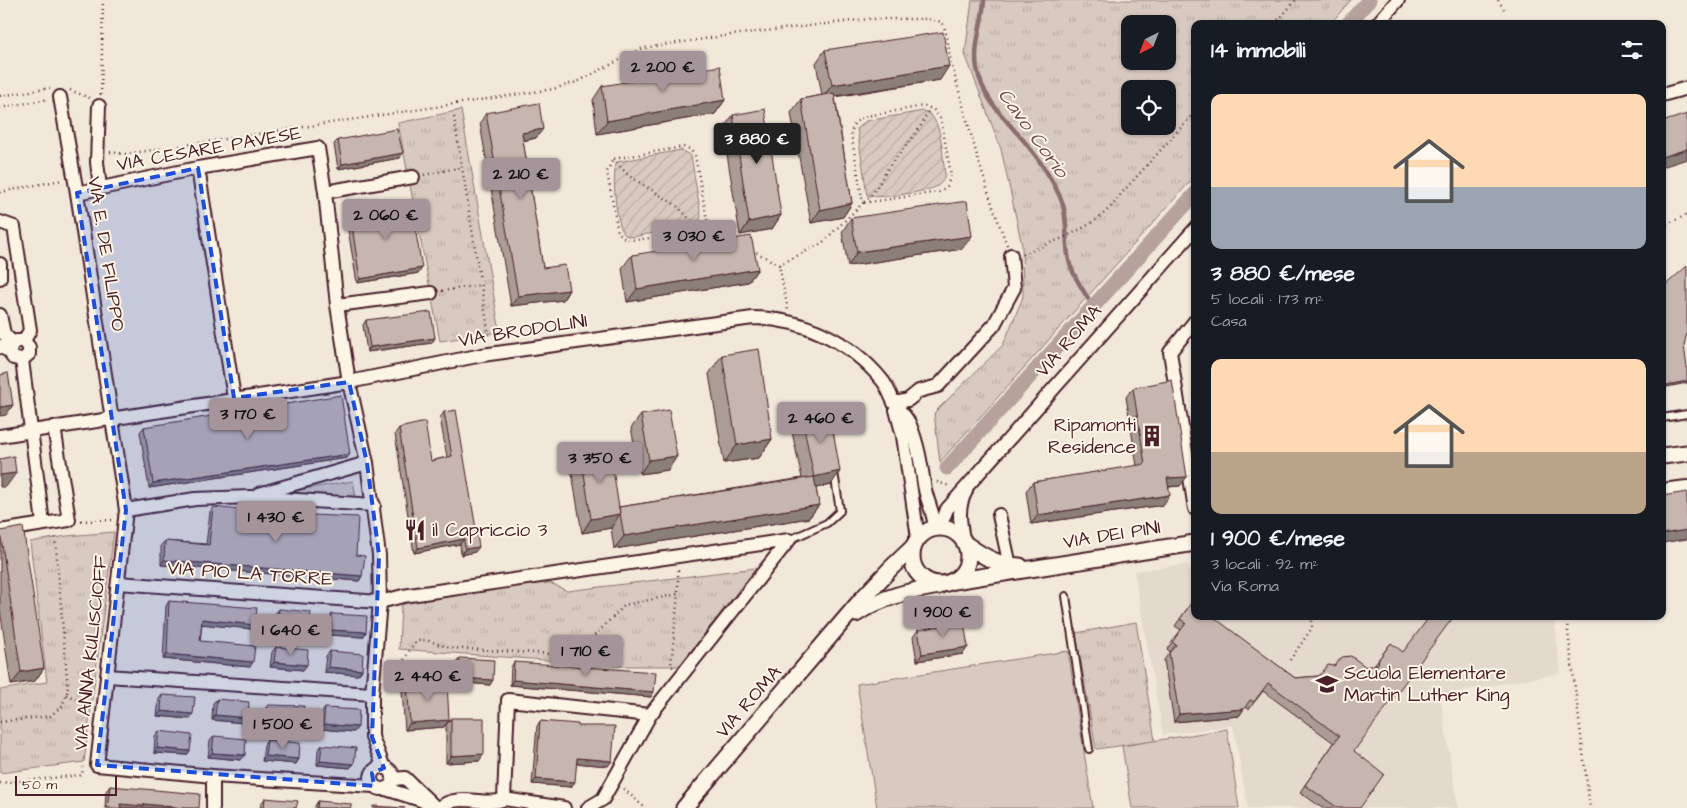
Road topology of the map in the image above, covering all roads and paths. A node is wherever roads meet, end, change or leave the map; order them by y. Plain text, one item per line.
1 (103, 0) edge
2 (1296, 0) edge
3 (1398, 0) edge
4 (1498, 0) edge
5 (1504, 9) dead end
6 (1278, 20) edge
7 (1380, 20) edge
8 (1687, 88) edge
9 (1666, 94) edge
10 (60, 97) joint
11 (99, 106) joint
12 (0, 108) edge
13 (929, 108) junction
14 (1191, 116) edge
15 (454, 117) dead end
16 (98, 150) junction
17 (613, 159) junction
18 (198, 168) junction
19 (462, 168) junction
20 (413, 177) joint
21 (100, 188) junction
22 (325, 192) junction
23 (77, 193) junction
24 (863, 203) junction
25 (1687, 215) edge
26 (0, 222) edge
27 (1666, 224) edge
28 (709, 230) junction
29 (701, 231) junction
30 (1191, 234) edge
31 (736, 242) edge
32 (745, 247) edge
33 (1011, 255) junction
34 (0, 264) edge
35 (780, 265) junction
36 (0, 278) edge
37 (480, 285) junction
38 (431, 292) joint
39 (336, 305) junction
40 (0, 315) edge
41 (772, 318) junction
42 (1191, 326) edge
43 (489, 336) dead end
44 (12, 346) edge
45 (22, 360) junction
46 (348, 382) junction
47 (234, 398) junction
48 (894, 403) junction
49 (1687, 414) edge
50 (1666, 417) edge
51 (112, 418) junction
52 (54, 427) junction
53 (30, 431) junction
54 (0, 436) edge
55 (1687, 453) edge
56 (1666, 456) edge
57 (367, 463) junction
58 (833, 465) edge
59 (973, 480) junction
60 (1191, 484) edge
61 (1687, 487) edge
62 (1666, 490) edge
63 (251, 497) junction
64 (374, 505) junction
65 (126, 510) junction
66 (999, 515) dead end
67 (115, 520) dead end
68 (80, 521) dead end
69 (49, 522) junction
70 (937, 528) junction
71 (0, 531) edge
72 (789, 540) junction
73 (965, 542) junction
74 (916, 543) junction
75 (1191, 544) edge
76 (678, 557) junction
77 (1010, 566) junction
78 (1034, 568) junction
79 (118, 583) junction
80 (949, 583) junction
81 (678, 594) junction
82 (1066, 596) dead end
83 (380, 602) junction
84 (1312, 620) edge
85 (1566, 620) edge
86 (844, 622) junction
87 (404, 660) dead end
88 (1290, 660) dead end
89 (683, 673) junction
90 (108, 676) junction
91 (93, 694) dead end
92 (372, 694) junction
93 (66, 695) junction
94 (650, 715) junction
95 (0, 722) edge
96 (1089, 749) dead end
97 (84, 762) dead end
98 (384, 768) junction
99 (214, 776) junction
100 (0, 783) edge
101 (385, 785) junction
102 (624, 790) dead end
103 (504, 799) junction
104 (471, 804) edge
105 (213, 808) edge
106 (437, 808) edge
107 (564, 808) edge
108 (588, 808) edge
109 (645, 808) edge
110 (684, 808) edge
111 (1590, 808) edge

1 - 11 path
2 - 6 path
3 - 7 street
4 - 5 path
8 - 9 street
10 - 12 path
10 - 23 street, VIA E. DE FILIPPO
11 - 16 street
13 - 24 path
13 - 24 path
13 - 24 path
14 - 33 path
15 - 19 path
16 - 21 street
16 - 33 path
17 - 28 path
17 - 29 path
17 - 29 path
18 - 21 street, VIA CESARE PAVESE
18 - 22 street, VIA CESARE PAVESE
18 - 47 street
19 - 20 path
19 - 37 path
20 - 22 street
21 - 23 street, VIA CESARE PAVESE
22 - 39 street
23 - 51 street, VIA E. DE FILIPPO
24 - 35 path
25 - 27 path
26 - 44 street
28 - 29 path
28 - 31 path
30 - 59 street, VIA ROMA
32 - 35 path
33 - 48 street
34 - 36 street
35 - 41 path
37 - 38 path
37 - 43 path
38 - 39 street
39 - 46 street
40 - 44 street
41 - 46 street, VIA BRODOLINI
41 - 48 street, VIA BRODOLINI
42 - 60 street
44 - 45 street
44 - 45 street
45 - 53 street
46 - 47 street, VIA BRODOLINI
46 - 57 street
47 - 51 street, VIA BRODOLINI
48 - 70 street, VIA BRODOLINI
48 - 74 street, VIA BRODOLINI
49 - 50 lane
51 - 52 street, VIA BRODOLINI
51 - 65 street, VIA ANNA KULISCIOFF
52 - 53 street, VIA BRODOLINI
52 - 69 street
53 - 54 street, VIA BRODOLINI
53 - 69 street
55 - 56 street
57 - 63 street
57 - 64 street
58 - 72 lane
59 - 70 street, VIA ROMA
59 - 73 street, VIA ROMA
61 - 62 street
63 - 64 street
63 - 65 street
64 - 83 street
65 - 79 street, VIA ANNA KULISCIOFF
66 - 77 street
67 - 68 path
69 - 71 street
69 - 93 path
70 - 73 street
70 - 74 street
72 - 76 street
72 - 89 street
73 - 77 street, VIA DEI PINI
73 - 80 street
74 - 80 street
74 - 86 street, VIA ROMA
75 - 78 street, VIA DEI PINI
76 - 81 path
76 - 83 street
77 - 78 street, VIA DEI PINI
78 - 80 street, VIA DEI PINI
79 - 83 street, VIA PIO LA TORRE
79 - 90 street, VIA ANNA KULISCIOFF
80 - 86 street, VIA ROMA
81 - 87 path
81 - 89 path
82 - 96 lane
83 - 92 street
84 - 88 path
85 - 111 path
86 - 110 street, VIA ROMA
89 - 94 street
90 - 92 street
90 - 99 street, VIA ANNA KULISCIOFF
91 - 93 path
92 - 98 street
93 - 95 path
94 - 103 street
94 - 108 street
97 - 100 path
98 - 101 street
98 - 101 street
99 - 101 street, VIA ANNA KULISCIOFF
99 - 105 street
101 - 106 street, VIA ANNA KULISCIOFF
102 - 109 path
103 - 104 street
103 - 107 street
104 - 106 street

